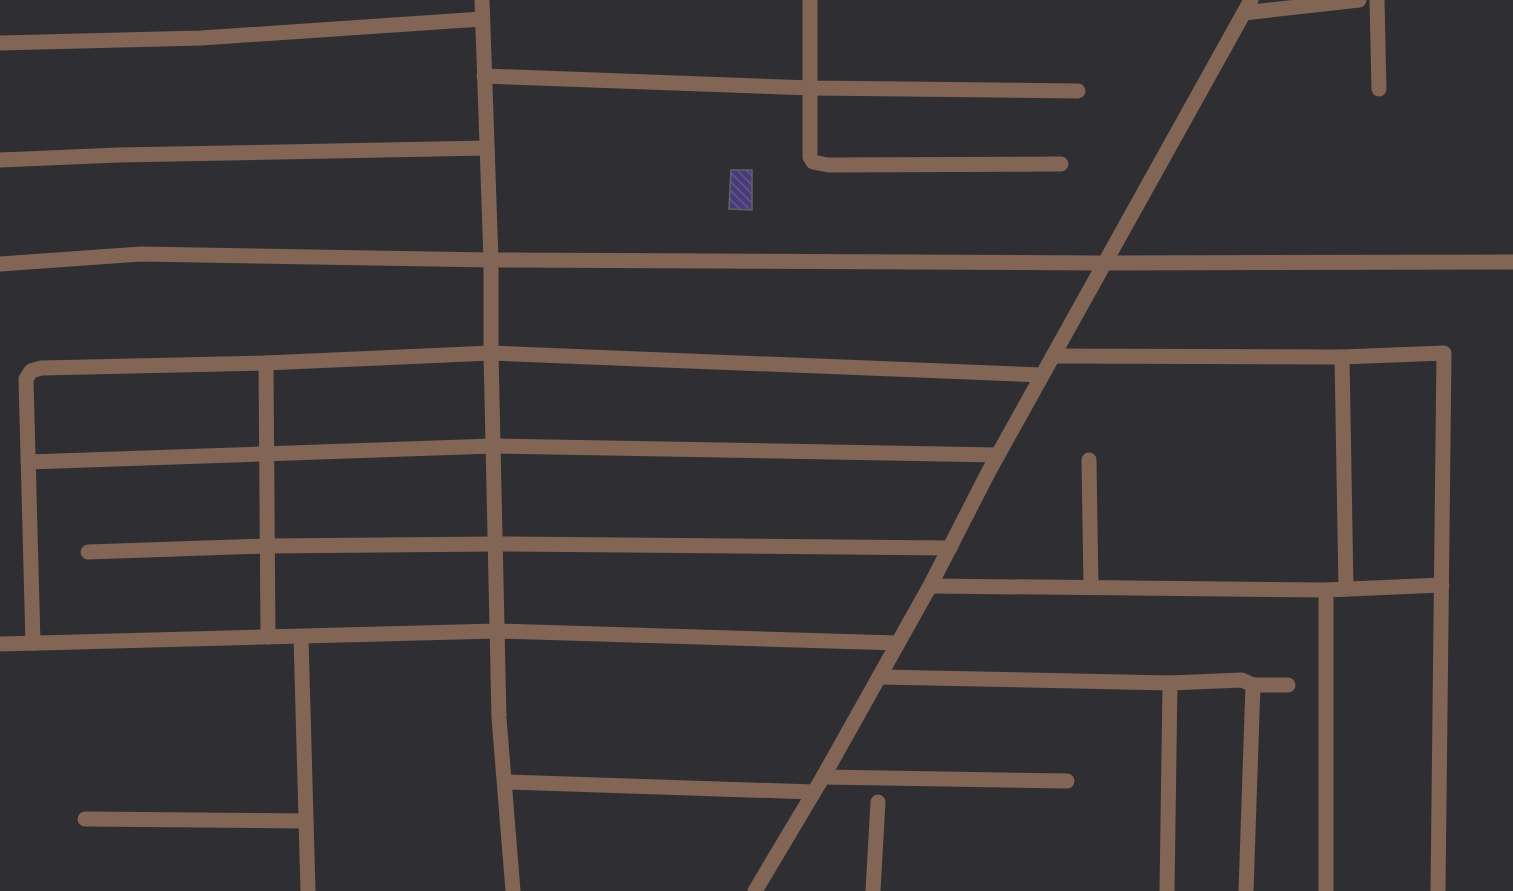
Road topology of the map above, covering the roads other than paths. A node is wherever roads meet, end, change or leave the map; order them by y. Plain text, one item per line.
1 (482, 0) edge
2 (810, 0) edge
3 (1359, 0) edge
4 (1377, 0) edge
5 (1247, 6) edge
6 (482, 19) junction
7 (0, 43) edge
8 (484, 76) junction
9 (812, 88) junction
10 (1379, 88) dead end
11 (1078, 91) dead end
12 (487, 148) junction
13 (0, 160) edge
14 (1061, 164) dead end
15 (491, 260) junction
16 (1513, 262) edge
17 (1105, 263) junction
18 (0, 264) edge
19 (491, 353) junction
20 (1053, 356) junction
21 (1342, 357) junction
22 (266, 363) junction
23 (1042, 375) junction
24 (493, 446) junction
25 (267, 453) junction
26 (998, 455) junction
27 (1089, 460) dead end
28 (28, 462) junction
29 (496, 544) junction
30 (267, 546) junction
31 (950, 548) junction
32 (88, 552) dead end
33 (1442, 585) junction
34 (930, 586) junction
35 (1091, 587) junction
36 (1347, 589) junction
37 (1326, 590) junction
38 (498, 631) junction
39 (268, 637) junction
40 (301, 637) junction
41 (898, 642) junction
42 (33, 643) junction
43 (0, 644) edge
44 (879, 677) junction
45 (1170, 683) junction
46 (1253, 685) junction
47 (1288, 685) dead end
48 (823, 777) junction
49 (1067, 781) dead end
50 (505, 782) junction
51 (814, 792) junction
52 (878, 802) dead end
53 (85, 819) dead end
54 (306, 821) junction
55 (308, 891) edge
56 (513, 891) edge
57 (755, 891) edge
58 (873, 891) edge
59 (1167, 891) edge
60 (1246, 891) edge
61 (1326, 891) edge
62 (1438, 891) edge

1 - 6 street
2 - 9 street
3 - 5 street
4 - 10 street
5 - 17 street
6 - 7 street
6 - 8 street
8 - 9 street
8 - 12 street
9 - 11 street
9 - 14 street
12 - 13 street
12 - 15 street
15 - 17 street
15 - 18 street
15 - 19 street
16 - 17 street
17 - 20 street
19 - 22 street
19 - 23 street
19 - 24 street
20 - 21 street
20 - 23 street
21 - 33 street
21 - 36 street
22 - 25 street
22 - 28 street
23 - 26 street
24 - 25 street
24 - 26 street
24 - 29 street
25 - 28 street
25 - 30 street
26 - 31 street
27 - 35 street
28 - 42 street
29 - 30 street
29 - 31 street
29 - 38 street
30 - 32 street
30 - 39 street
31 - 34 street
33 - 36 street
33 - 62 street
34 - 35 street
34 - 41 street
35 - 37 street
36 - 37 street
37 - 61 street
38 - 40 street
38 - 41 street
38 - 50 street
39 - 40 street
39 - 42 street
40 - 54 street
41 - 44 street
42 - 43 street
44 - 45 street
44 - 48 street
45 - 46 street
45 - 59 street
46 - 47 street
46 - 60 street
48 - 49 street
48 - 51 street
50 - 51 street
50 - 56 street
51 - 57 street
52 - 58 street
53 - 54 street
54 - 55 street

